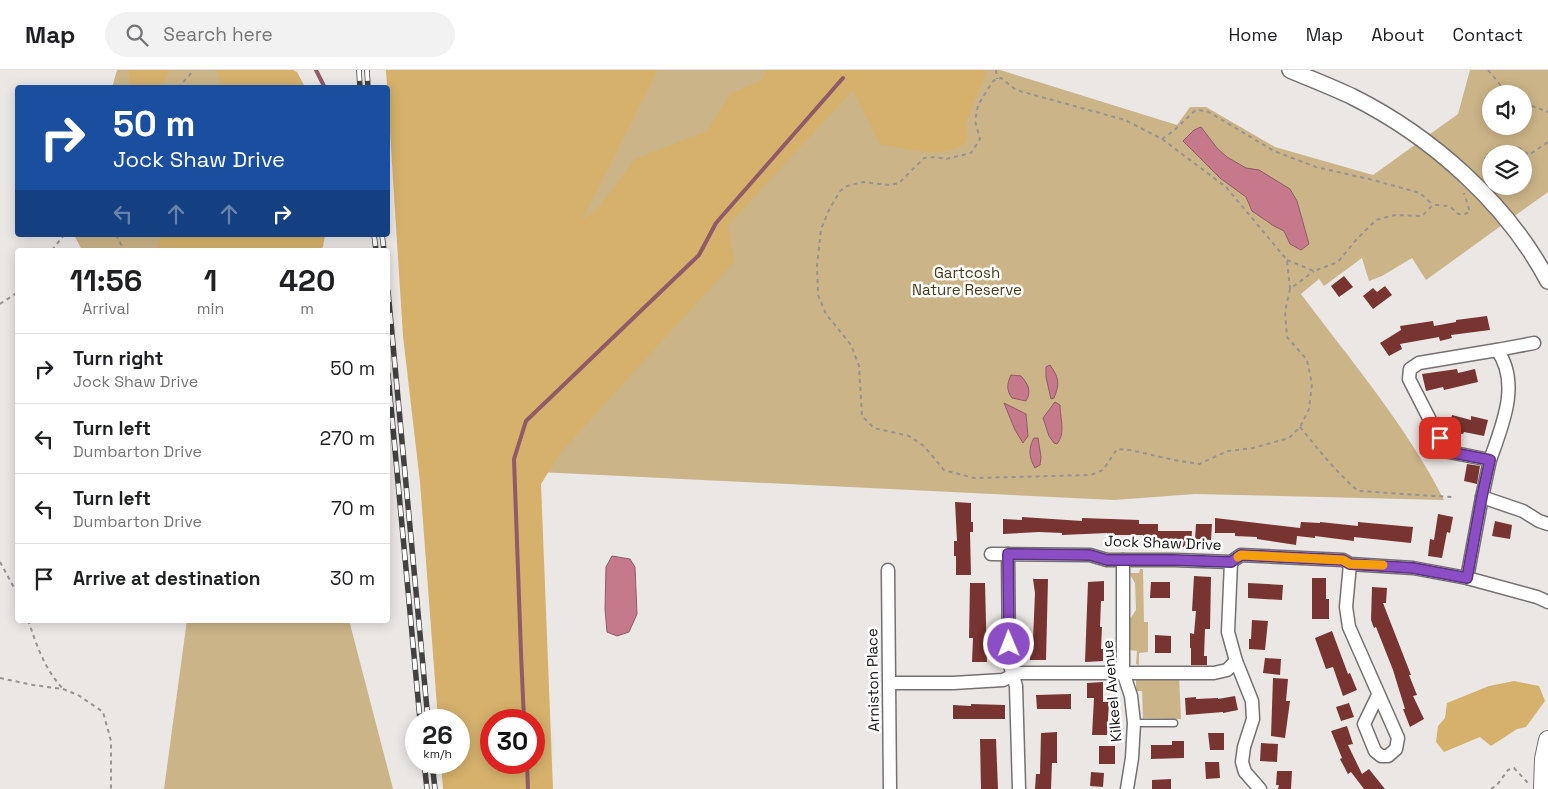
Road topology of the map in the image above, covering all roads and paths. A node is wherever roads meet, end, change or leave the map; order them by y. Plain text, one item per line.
1 (194, 70) edge
2 (996, 70) edge
3 (1290, 70) edge
4 (1488, 70) edge
5 (997, 79) junction
6 (181, 85) edge
7 (1500, 85) edge
8 (1532, 106) edge
9 (1548, 112) edge
10 (1162, 139) junction
11 (1548, 142) edge
12 (1532, 153) edge
13 (1468, 190) dead end
14 (1433, 205) junction
15 (62, 237) edge
16 (54, 248) edge
17 (1287, 260) junction
18 (1314, 271) junction
19 (1548, 281) edge
20 (1290, 289) junction
21 (15, 294) edge
22 (0, 304) edge
23 (1534, 343) dead end
24 (1497, 350) junction
25 (1300, 428) junction
26 (1490, 460) junction
27 (1482, 496) junction
28 (1452, 497) dead end
29 (1548, 524) edge
30 (991, 554) dead end
31 (1008, 554) junction
32 (1123, 560) junction
33 (0, 562) edge
34 (1231, 562) junction
35 (1350, 564) junction
36 (888, 570) dead end
37 (1467, 578) junction
38 (15, 590) edge
39 (1545, 599) edge
40 (29, 623) edge
41 (1236, 661) junction
42 (1123, 672) junction
43 (1012, 675) junction
44 (0, 678) edge
45 (890, 683) junction
46 (63, 689) junction
47 (1378, 695) dead end
48 (1134, 723) junction
49 (1174, 723) dead end
50 (1548, 740) edge
51 (1543, 788) edge
52 (111, 789) edge
53 (890, 789) edge
54 (1019, 789) edge
55 (1127, 789) edge
56 (1260, 789) edge
57 (1491, 789) edge

1 - 6 path
2 - 5 path
3 - 19 street
4 - 7 path
5 - 10 path
5 - 25 path
8 - 9 path
10 - 14 path
10 - 17 path
11 - 12 path
13 - 14 path
14 - 18 path
15 - 16 path
17 - 18 path
17 - 20 path
18 - 20 path
20 - 25 path
21 - 22 path
23 - 24 street
24 - 26 street
24 - 26 street
25 - 28 path
26 - 27 street
27 - 29 street
27 - 37 street
30 - 31 street, Jock Shaw Drive
31 - 32 street, Jock Shaw Drive
31 - 43 street
32 - 34 street, Jock Shaw Drive
32 - 42 street, Kilkeel Avenue
33 - 38 path
34 - 35 street, Jock Shaw Drive
34 - 41 street
35 - 37 street, Jock Shaw Drive
35 - 47 street
36 - 45 street, Arniston Place
37 - 39 street, Jock Shaw Drive
40 - 46 path
41 - 42 street
41 - 56 street
42 - 43 street
42 - 48 street, Kilkeel Avenue
43 - 45 street
43 - 54 street
44 - 46 path
45 - 53 street, Arniston Place
46 - 52 path
48 - 49 lane
48 - 55 street, Kilkeel Avenue
50 - 51 main road
51 - 57 path

